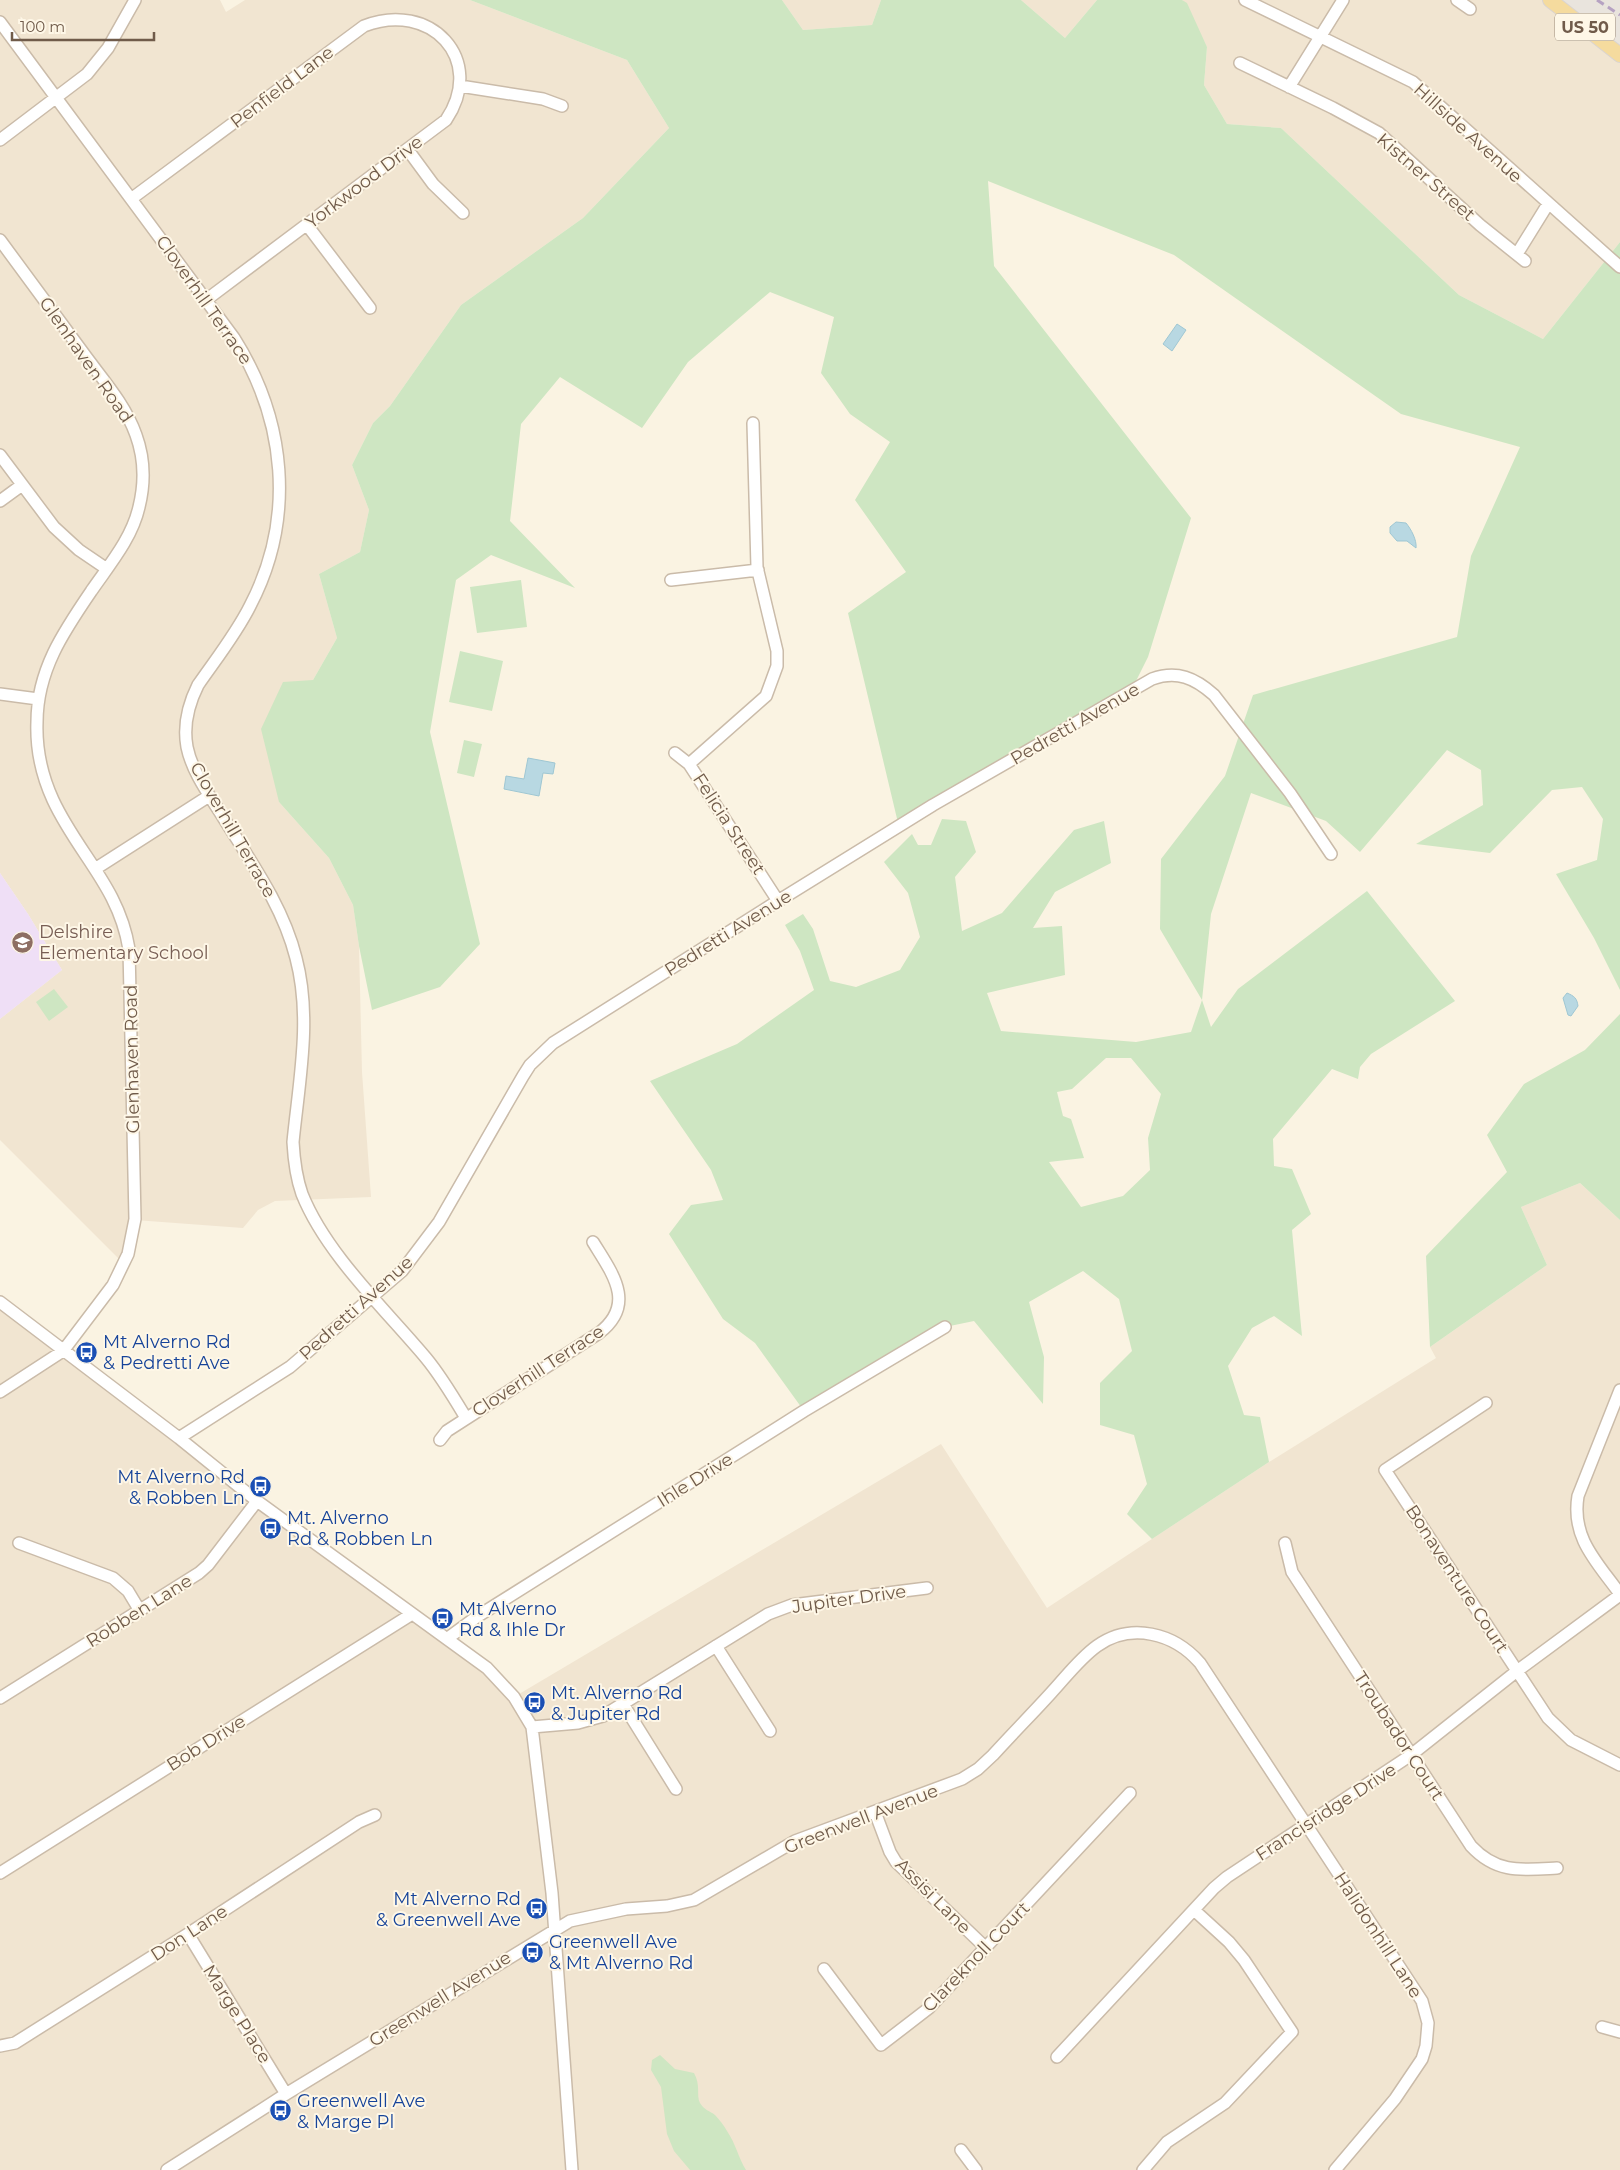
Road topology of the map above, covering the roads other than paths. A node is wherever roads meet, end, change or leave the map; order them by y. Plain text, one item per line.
1 (135, 0) edge
2 (1245, 0) edge
3 (1343, 0) edge
4 (1457, 0) edge
5 (1550, 0) edge
6 (1470, 9) dead end
7 (0, 22) edge
8 (442, 34) joint
9 (1321, 36) junction
10 (1620, 55) edge
11 (1240, 63) dead end
12 (460, 86) junction
13 (1289, 87) junction
14 (56, 98) junction
15 (562, 106) dead end
16 (0, 140) edge
17 (408, 150) junction
18 (131, 199) junction
19 (1548, 204) junction
20 (463, 213) dead end
21 (307, 224) junction
22 (0, 240) edge
23 (1620, 268) edge
24 (206, 300) junction
25 (370, 308) dead end
26 (753, 423) dead end
27 (0, 456) edge
28 (22, 485) junction
29 (0, 501) edge
30 (107, 569) junction
31 (758, 570) junction
32 (671, 580) dead end
33 (0, 694) edge
34 (38, 699) junction
35 (675, 753) dead end
36 (689, 764) junction
37 (209, 796) junction
38 (1331, 854) dead end
39 (95, 869) junction
40 (778, 900) junction
41 (593, 1242) dead end
42 (373, 1296) junction
43 (0, 1302) edge
44 (945, 1327) dead end
45 (63, 1351) junction
46 (1620, 1390) edge
47 (0, 1392) edge
48 (1486, 1403) dead end
49 (466, 1418) junction
50 (180, 1438) junction
51 (440, 1440) dead end
52 (257, 1501) junction
53 (18, 1543) dead end
54 (1285, 1543) dead end
55 (927, 1588) dead end
56 (1620, 1594) edge
57 (140, 1610) junction
58 (412, 1614) junction
59 (448, 1638) junction
60 (716, 1646) junction
61 (1517, 1670) junction
62 (1, 1694) edge
63 (623, 1704) junction
64 (532, 1727) junction
65 (770, 1731) dead end
66 (1411, 1755) junction
67 (1620, 1765) edge
68 (676, 1789) dead end
69 (1130, 1793) dead end
70 (875, 1812) junction
71 (375, 1815) dead end
72 (1306, 1825) junction
73 (1557, 1868) dead end
74 (0, 1873) edge
75 (1194, 1910) junction
76 (555, 1929) junction
77 (188, 1934) junction
78 (986, 1948) junction
79 (824, 1969) dead end
80 (1602, 2027) dead end
81 (1620, 2032) edge
82 (0, 2046) edge
83 (1057, 2057) dead end
84 (286, 2094) junction
85 (962, 2150) dead end
86 (167, 2170) edge
87 (572, 2170) edge
88 (976, 2170) edge
89 (1143, 2170) edge
90 (1334, 2170) edge

1 - 14 street
2 - 9 street, Hillside Avenue
3 - 9 street
4 - 6 street
5 - 10 main road, US 50
7 - 14 street, Cloverhill Terrace
8 - 12 street, Yorkwood Drive
8 - 18 street, Penfield Lane
9 - 13 street
9 - 19 street, Hillside Avenue
11 - 13 street, Kistner Street
12 - 15 street
12 - 17 street, Yorkwood Drive
13 - 19 street, Kistner Street
14 - 16 street
14 - 18 street, Cloverhill Terrace
17 - 20 street
17 - 21 street, Yorkwood Drive
18 - 24 street, Cloverhill Terrace
19 - 23 street, Hillside Avenue
21 - 24 street, Yorkwood Drive
21 - 25 street
22 - 30 street, Glenhaven Road
24 - 37 street, Cloverhill Terrace
26 - 31 street
27 - 28 street
28 - 29 street
28 - 30 street
30 - 34 street, Glenhaven Road
31 - 32 street
31 - 36 street
33 - 34 street
34 - 39 street, Glenhaven Road
35 - 36 street, Felicia Street
36 - 40 street, Felicia Street
37 - 39 street
37 - 42 street, Cloverhill Terrace
38 - 40 street, Pedretti Avenue
39 - 45 street, Glenhaven Road
40 - 42 street, Pedretti Avenue
41 - 49 street, Cloverhill Terrace
42 - 49 street, Cloverhill Terrace
42 - 50 street, Pedretti Avenue
43 - 45 street
44 - 59 street, Ihle Drive
45 - 47 street
45 - 50 street
46 - 56 street
48 - 61 street, Bonaventure Court
49 - 51 street, Cloverhill Terrace
50 - 52 street
52 - 57 street, Robben Lane
52 - 58 street
53 - 57 street
54 - 66 street, Troubador Court
55 - 60 street, Jupiter Drive
56 - 61 street, Francisridge Drive
57 - 62 street, Robben Lane
58 - 59 street
58 - 74 street, Bob Drive
59 - 64 street
60 - 63 street, Jupiter Drive
60 - 65 street
61 - 66 street, Francisridge Drive
61 - 67 street, Bonaventure Court
63 - 64 street, Jupiter Drive
63 - 68 street
64 - 76 street
66 - 72 street, Francisridge Drive
66 - 73 street, Troubador Court
69 - 78 street, Clareknoll Court
70 - 72 street, Greenwell Avenue
70 - 76 street, Greenwell Avenue
70 - 78 street, Assisi Lane
71 - 77 street, Don Lane
72 - 75 street, Francisridge Drive
72 - 90 street, Halidonhill Lane
75 - 83 street, Francisridge Drive
75 - 89 street
76 - 84 street, Greenwell Avenue
76 - 87 street
77 - 82 street, Don Lane
77 - 84 street, Marge Place
78 - 79 street, Clareknoll Court
80 - 81 street
84 - 86 street, Greenwell Avenue
85 - 88 street

